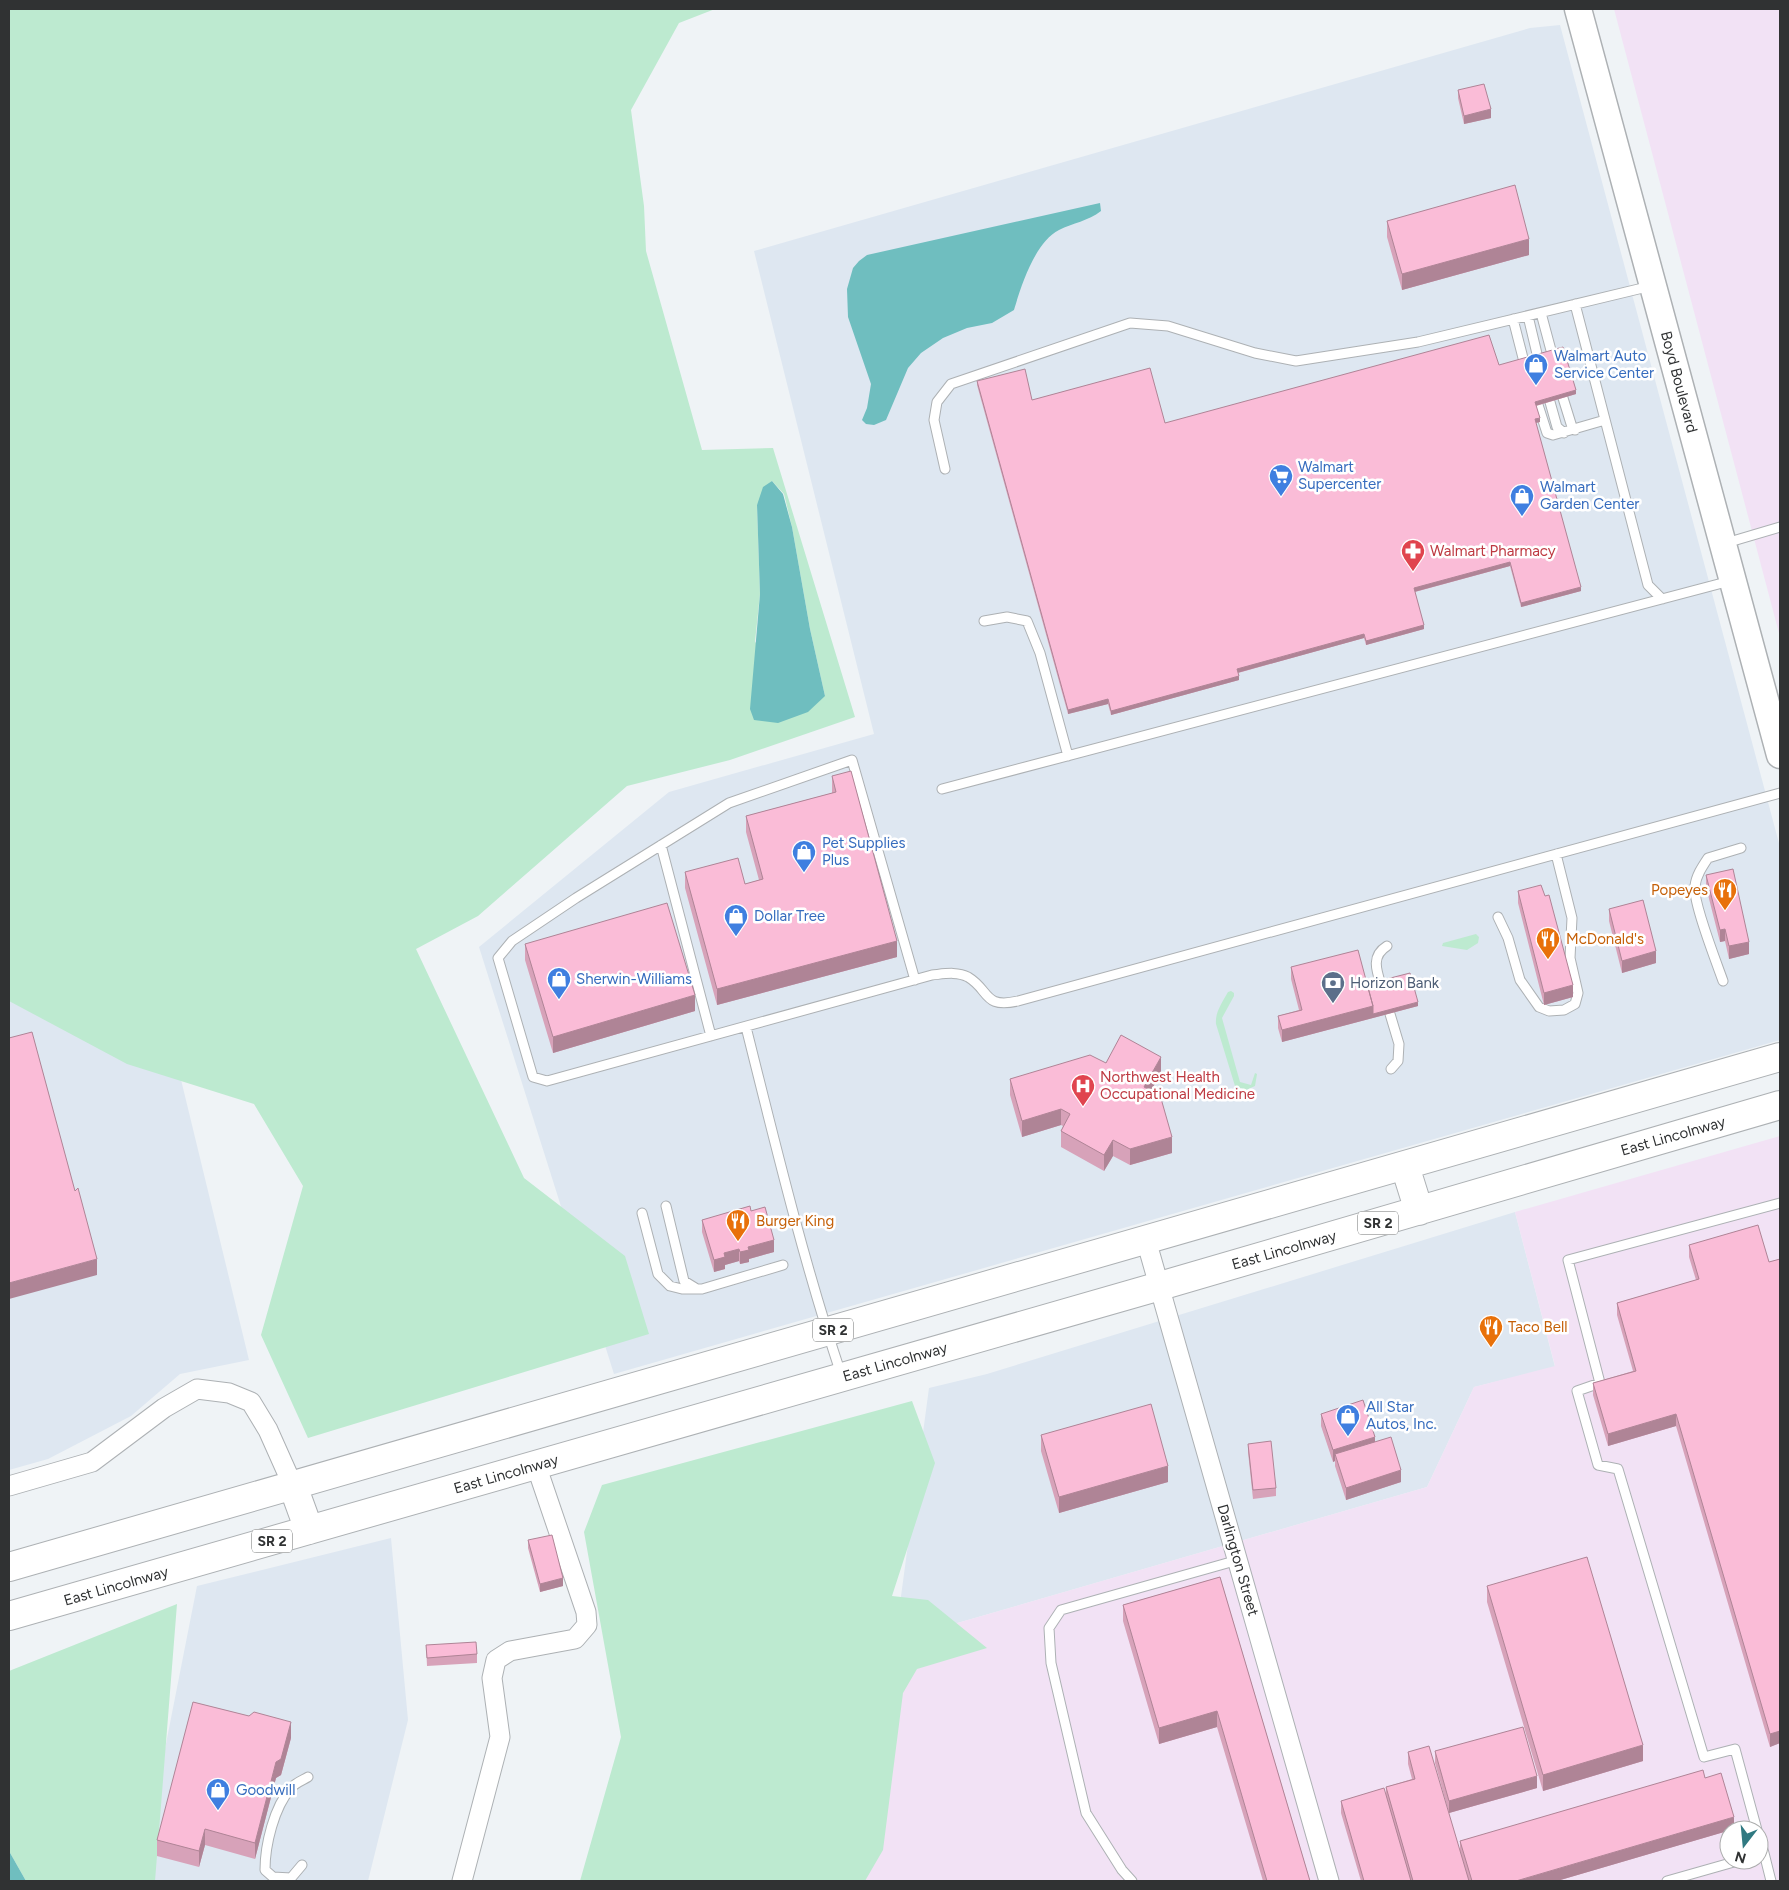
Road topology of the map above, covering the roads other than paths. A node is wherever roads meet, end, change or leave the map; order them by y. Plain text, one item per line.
1 (1578, 9) edge
2 (1653, 285) junction
3 (1575, 304) junction
4 (1541, 312) junction
5 (1528, 316) junction
6 (1513, 319) junction
7 (1552, 354) edge
8 (1538, 358) edge
9 (1524, 362) edge
10 (1563, 398) edge
11 (1550, 402) edge
12 (1538, 405) edge
13 (1605, 420) junction
14 (1576, 430) junction
15 (1564, 433) junction
16 (945, 469) dead end
17 (1780, 527) edge
18 (1723, 544) junction
19 (1733, 580) junction
20 (1662, 599) junction
21 (984, 621) dead end
22 (1780, 755) edge
23 (1068, 756) junction
24 (942, 789) dead end
25 (1780, 792) edge
26 (661, 846) junction
27 (1741, 848) dead end
28 (1556, 854) junction
29 (1498, 917) dead end
30 (1387, 946) dead end
31 (916, 980) junction
32 (1723, 981) dead end
33 (746, 1027) junction
34 (711, 1036) junction
35 (1780, 1058) edge
36 (1391, 1069) dead end
37 (1780, 1105) edge
38 (1405, 1166) junction
39 (1780, 1203) edge
40 (666, 1206) dead end
41 (1419, 1211) junction
42 (642, 1212) dead end
43 (1146, 1240) junction
44 (783, 1265) dead end
45 (1160, 1286) junction
46 (697, 1289) junction
47 (827, 1332) junction
48 (842, 1377) junction
49 (536, 1465) junction
50 (9, 1486) edge
51 (293, 1486) junction
52 (309, 1530) junction
53 (1238, 1560) junction
54 (9, 1567) edge
55 (9, 1616) edge
56 (308, 1777) dead end
57 (1754, 1820) edge
58 (302, 1866) dead end
59 (1719, 1866) edge
60 (462, 1881) edge
61 (1132, 1881) edge
62 (1329, 1881) edge
63 (1667, 1881) edge

1 - 2 street, Boyd Boulevard
2 - 3 lane
2 - 18 street, Boyd Boulevard
3 - 4 lane
3 - 13 lane
4 - 5 lane
4 - 7 lane
5 - 6 lane
5 - 8 lane
6 - 9 lane
6 - 16 lane
10 - 14 lane
11 - 15 lane
12 - 15 lane
13 - 14 lane
13 - 20 lane
14 - 15 lane
17 - 18 lane
18 - 19 street, Boyd Boulevard
19 - 20 lane
19 - 22 street, Boyd Boulevard
20 - 23 lane
21 - 23 lane
23 - 24 lane
25 - 28 lane
26 - 31 lane
26 - 34 lane
26 - 34 lane
27 - 32 lane
28 - 29 lane
28 - 31 lane
30 - 36 lane
31 - 33 lane
33 - 34 lane
33 - 47 lane
35 - 38 main road, SR 2
37 - 41 main road, East Lincolnway / SR 2
38 - 41 main road
38 - 43 main road, SR 2
39 - 57 lane
40 - 46 lane
41 - 45 main road, East Lincolnway / SR 2
42 - 46 lane
43 - 45 street, Darlington Street
43 - 47 main road, SR 2
44 - 46 lane
45 - 48 main road, East Lincolnway / SR 2
45 - 53 street, Darlington Street
47 - 48 lane
47 - 51 main road, SR 2
48 - 49 main road, East Lincolnway / SR 2
49 - 52 main road, East Lincolnway / SR 2
49 - 60 street
50 - 51 street
51 - 52 main road
51 - 54 main road, SR 2
52 - 55 main road, East Lincolnway / SR 2
53 - 61 lane
53 - 62 street, Darlington Street
56 - 58 lane
59 - 63 lane

